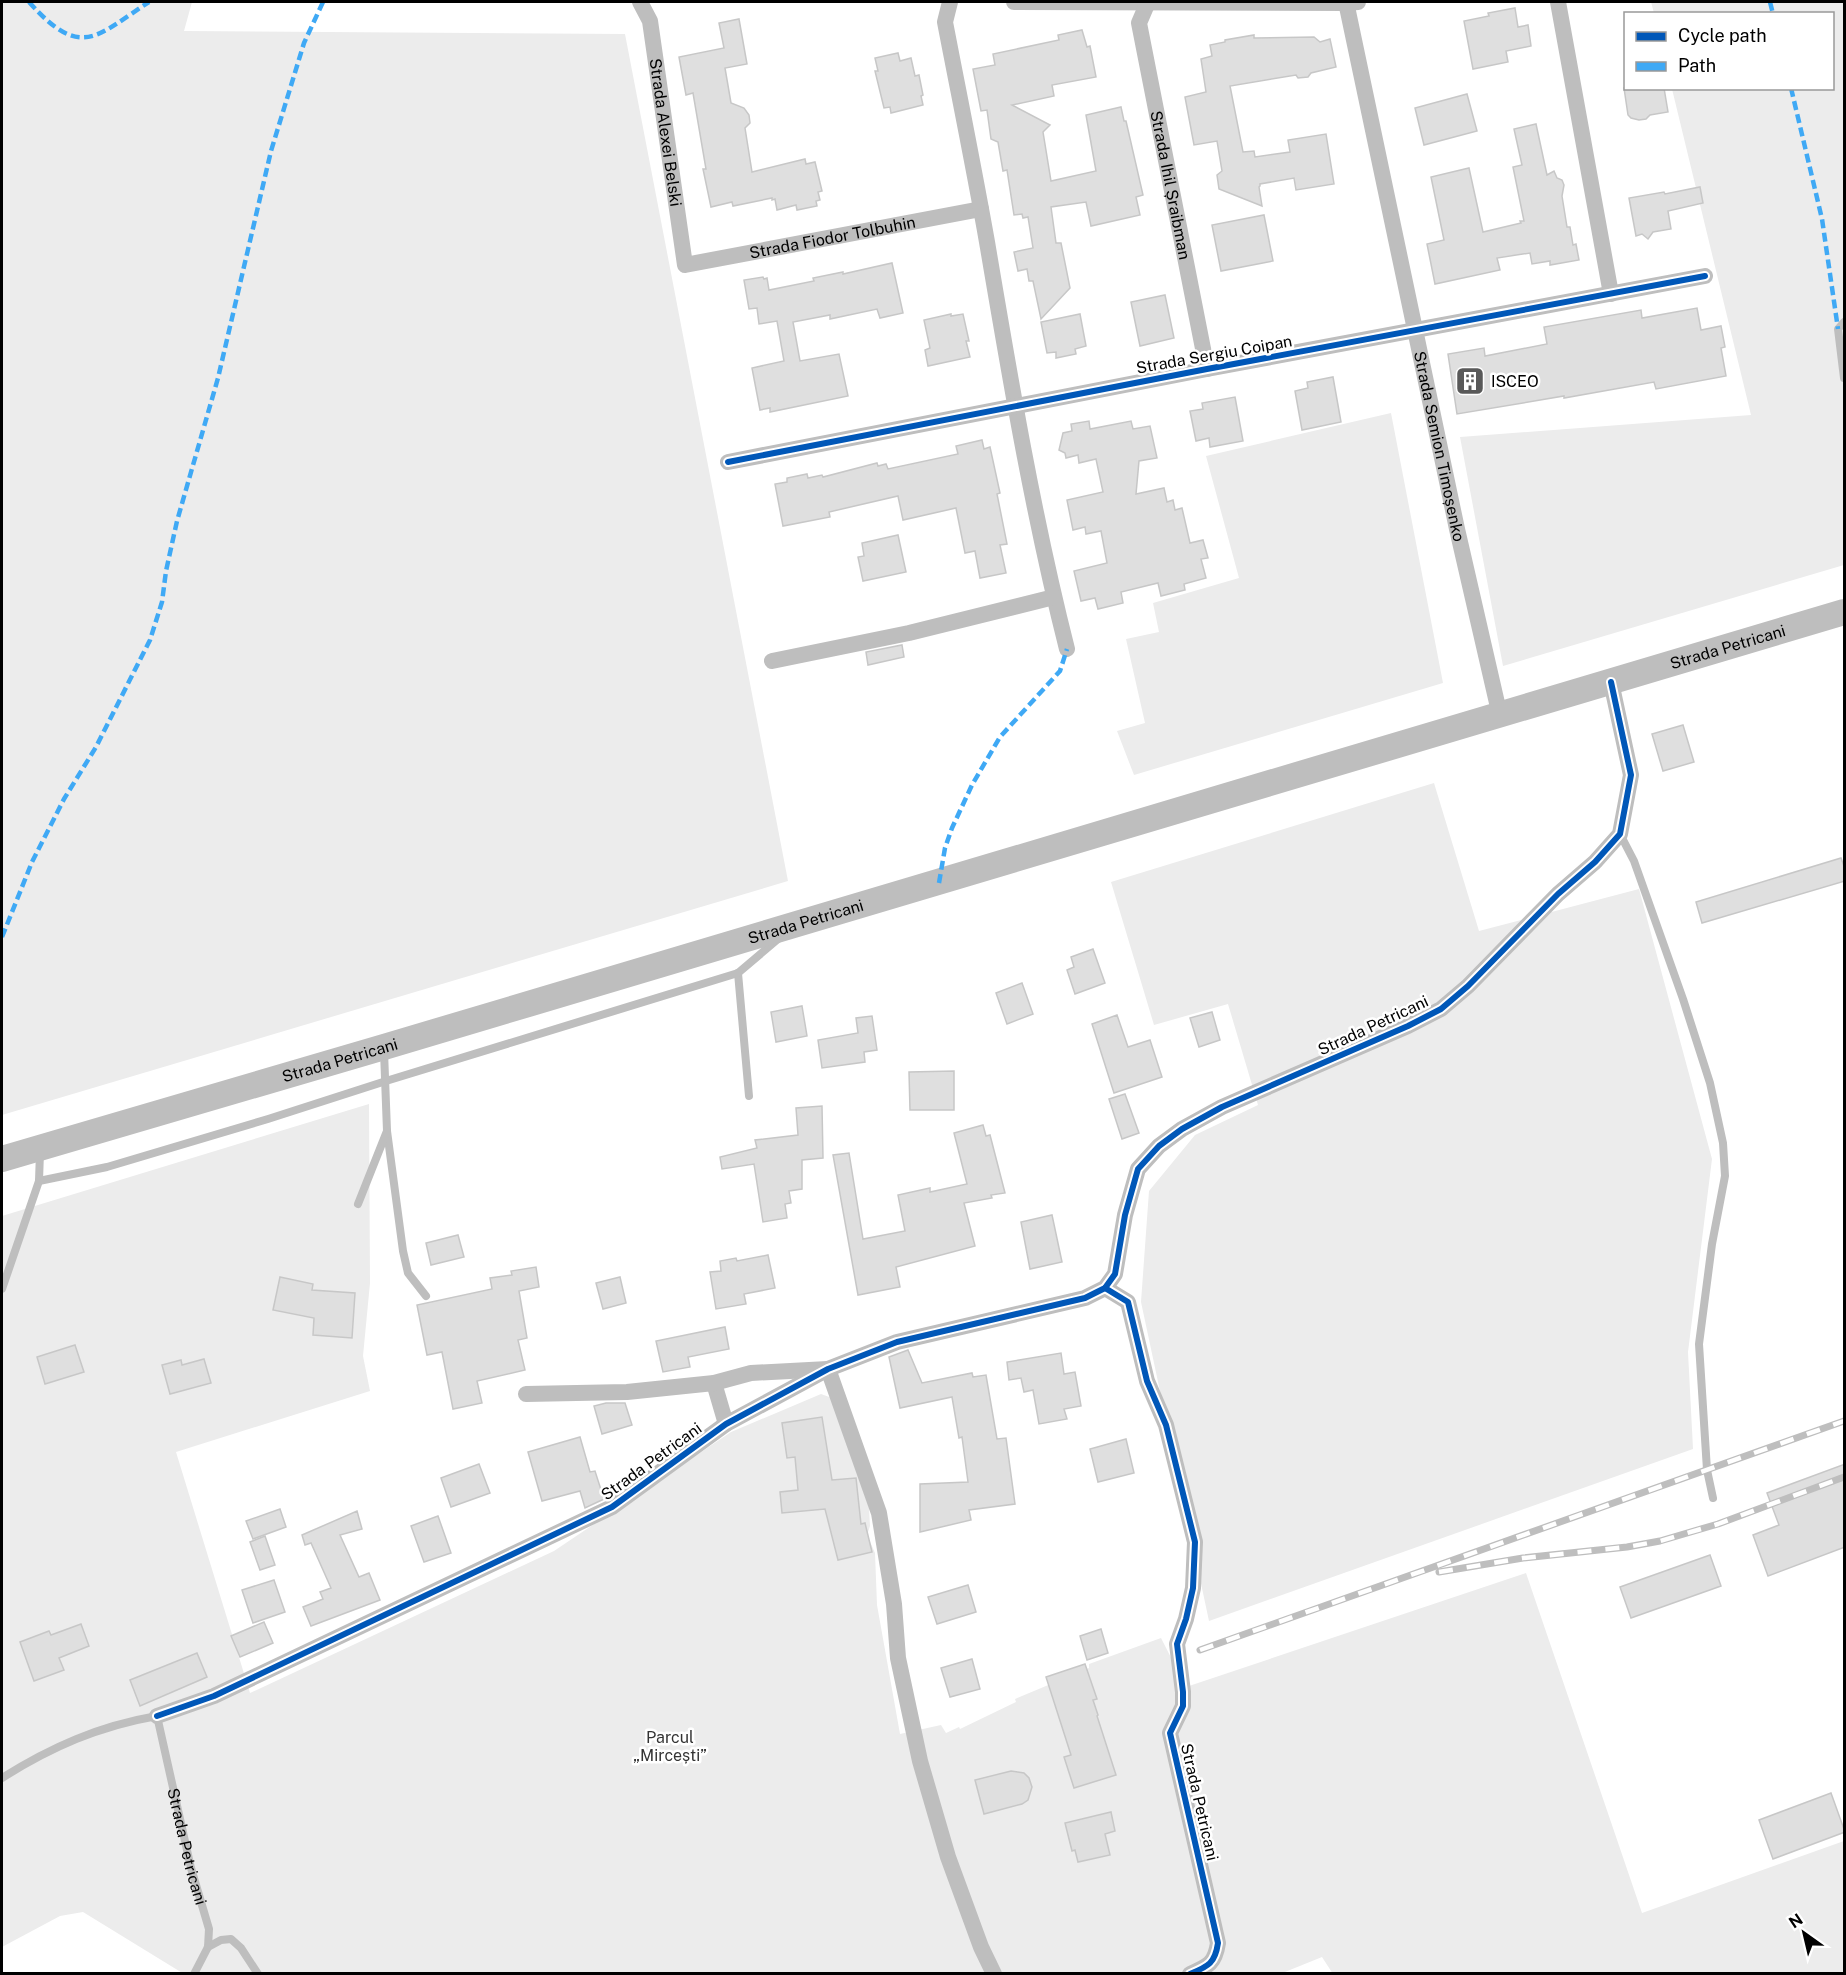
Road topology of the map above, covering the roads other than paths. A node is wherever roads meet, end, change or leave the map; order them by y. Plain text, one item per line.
1 (640, 2) edge
2 (950, 2) edge
3 (1014, 2) edge
4 (1148, 2) edge
5 (1350, 2) edge
6 (1558, 2) edge
7 (981, 209) junction
8 (685, 265) joint
9 (1705, 276) dead end
10 (1611, 294) junction
11 (1845, 322) edge
12 (1415, 332) junction
13 (1207, 369) junction
14 (1845, 378) edge
15 (1015, 405) junction
16 (728, 462) dead end
17 (1054, 597) junction
18 (1845, 612) edge
19 (1067, 649) dead end
20 (772, 661) dead end
21 (1611, 682) junction
22 (1500, 716) junction
23 (1620, 834) junction
24 (791, 926) junction
25 (738, 973) junction
26 (384, 1047) junction
27 (386, 1081) junction
28 (750, 1096) dead end
29 (387, 1131) junction
30 (40, 1147) junction
31 (2, 1159) edge
32 (39, 1181) junction
33 (358, 1204) dead end
34 (1105, 1287) junction
35 (2, 1289) edge
36 (426, 1296) dead end
37 (828, 1369) junction
38 (714, 1383) junction
39 (526, 1394) dead end
40 (726, 1424) junction
41 (1713, 1498) dead end
42 (157, 1716) junction
43 (2, 1778) edge
44 (208, 1947) junction
45 (194, 1974) edge
46 (258, 1974) edge
47 (994, 1974) edge
48 (1190, 1974) edge

1 - 8 street, Strada Alexei Belski
2 - 7 street
3 - 4 street
4 - 5 street
4 - 13 street, Strada Ihil Șraibman
5 - 12 street, Strada Semion Timoșenko
6 - 10 street
7 - 8 street, Strada Fiodor Tolbuhin
7 - 15 street
9 - 10 street, Strada Sergiu Coipan
10 - 12 street, Strada Sergiu Coipan
11 - 14 lane
12 - 13 street, Strada Sergiu Coipan
12 - 22 street, Strada Semion Timoșenko
13 - 15 street, Strada Sergiu Coipan
15 - 16 street, Strada Sergiu Coipan
15 - 17 street
17 - 19 street
17 - 20 street
18 - 21 main road, Strada Petricani
21 - 22 main road, Strada Petricani
21 - 23 street
22 - 24 main road, Strada Petricani
23 - 34 street, Strada Petricani
23 - 41 lane
24 - 25 lane
24 - 26 main road, Strada Petricani
25 - 27 lane
25 - 28 lane
26 - 27 lane
26 - 30 main road, Strada Petricani
27 - 29 lane
27 - 32 lane
29 - 33 lane
29 - 36 lane
30 - 31 main road, Strada Petricani
30 - 32 lane
32 - 35 lane
34 - 37 street, Strada Petricani
34 - 48 street, Strada Petricani
37 - 38 street, Strada Petricani
37 - 40 street, Strada Petricani
37 - 47 street
38 - 39 street, Strada Petricani
38 - 40 street
40 - 42 street, Strada Petricani
42 - 43 lane, Strada Petricani
42 - 44 lane, Strada Petricani
44 - 45 lane
44 - 46 lane

